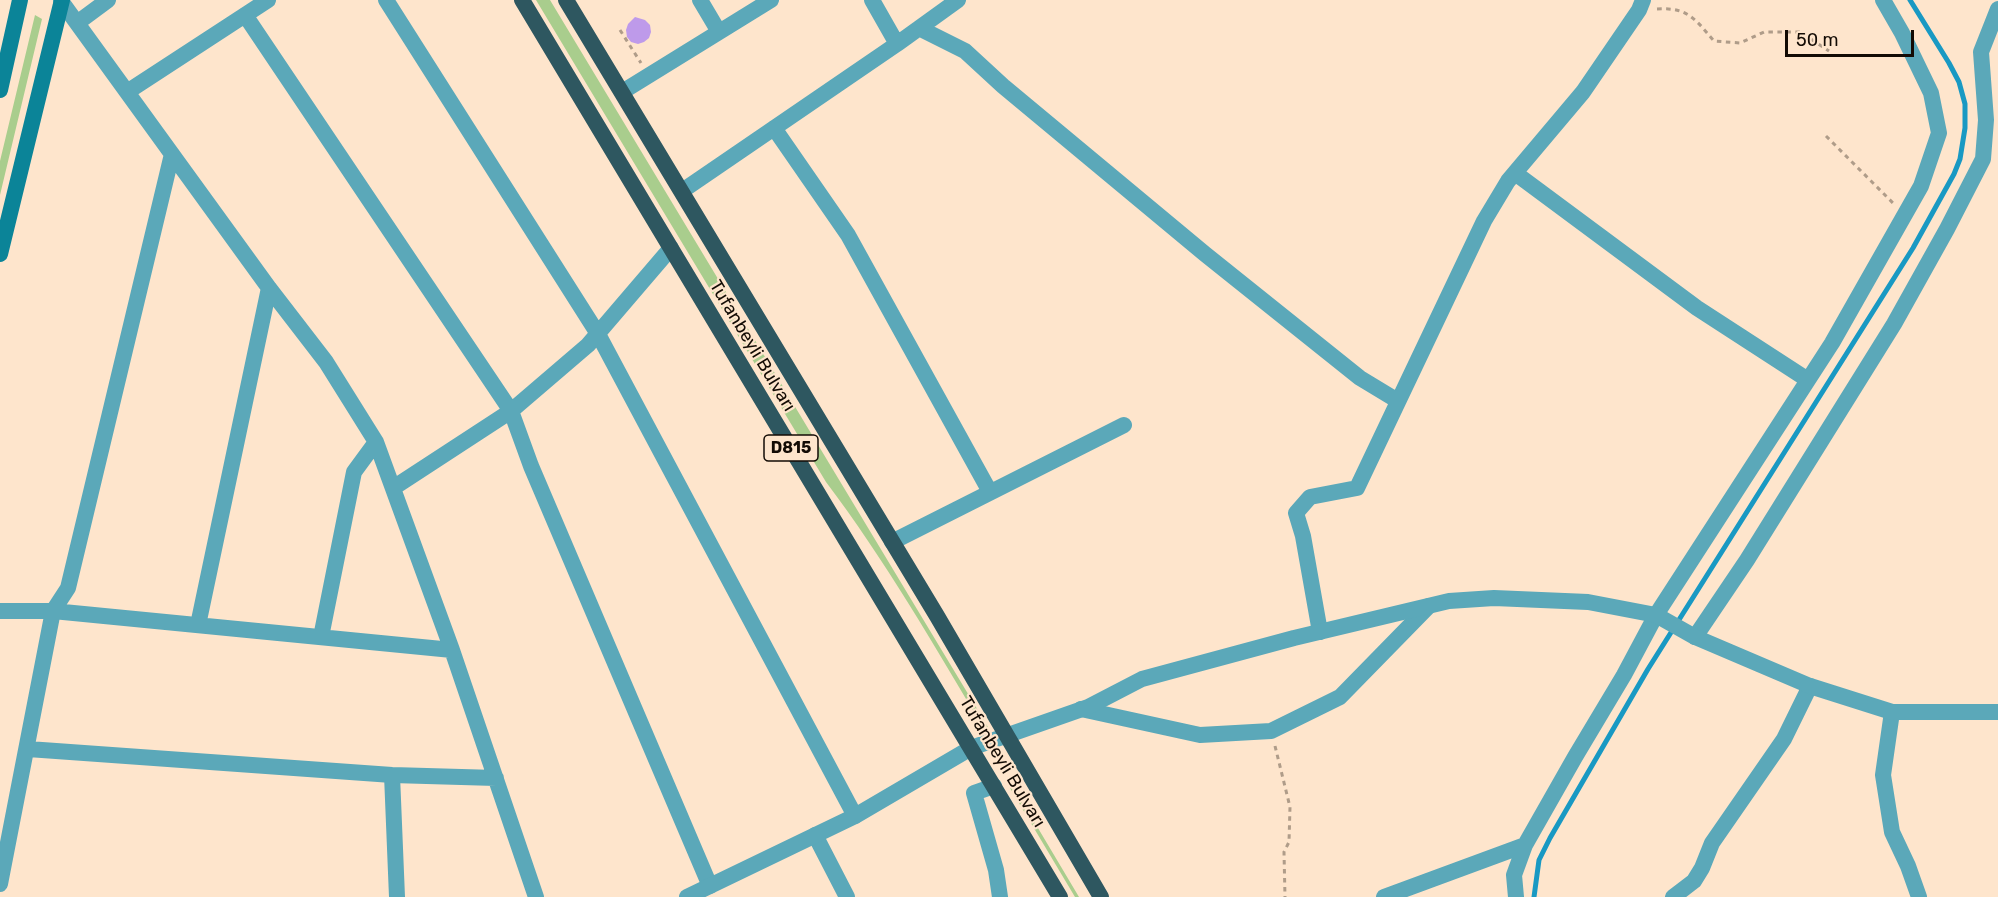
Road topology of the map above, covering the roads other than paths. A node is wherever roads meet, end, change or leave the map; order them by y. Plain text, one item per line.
1 (20, 0) edge
2 (61, 0) edge
3 (108, 0) edge
4 (268, 0) edge
5 (386, 0) edge
6 (522, 0) edge
7 (566, 0) edge
8 (700, 0) edge
9 (771, 0) edge
10 (872, 0) edge
11 (958, 0) edge
12 (1882, 0) edge
13 (1636, 3) edge
14 (1998, 9) edge
15 (245, 15) junction
16 (77, 23) junction
17 (919, 28) junction
18 (719, 32) junction
19 (897, 44) junction
20 (0, 90) edge
21 (127, 92) junction
22 (622, 92) junction
23 (774, 128) junction
24 (172, 154) junction
25 (1515, 172) junction
26 (682, 191) junction
27 (671, 248) junction
28 (0, 254) edge
29 (269, 288) junction
30 (598, 334) junction
31 (1808, 380) junction
32 (1398, 401) junction
33 (511, 411) junction
34 (1124, 425) dead end
35 (376, 442) junction
36 (393, 488) junction
37 (990, 492) junction
38 (892, 542) junction
39 (1429, 606) junction
40 (0, 611) edge
41 (53, 611) junction
42 (1659, 616) junction
43 (198, 626) junction
44 (1320, 632) junction
45 (1695, 637) junction
46 (321, 638) junction
47 (453, 650) junction
48 (1810, 686) junction
49 (1082, 709) junction
50 (1892, 712) junction
51 (1998, 712) edge
52 (1007, 736) junction
53 (971, 748) junction
54 (27, 749) junction
55 (392, 775) junction
56 (496, 778) junction
57 (994, 786) junction
58 (855, 816) junction
59 (816, 835) junction
60 (1525, 845) junction
61 (0, 884) edge
62 (710, 886) junction
63 (397, 897) edge
64 (536, 897) edge
65 (687, 897) edge
66 (847, 897) edge
67 (1000, 897) edge
68 (1060, 897) edge
69 (1101, 897) edge
70 (1384, 897) edge
71 (1516, 897) edge
72 (1672, 897) edge
73 (1919, 897) edge

1 - 20 main road
2 - 16 street
2 - 28 main road
3 - 16 street
4 - 15 street
5 - 30 street
6 - 27 highway, Tufanbeyli Bulvarı / D815
7 - 22 highway, Tufanbeyli Bulvarı / D815
8 - 18 street
9 - 18 street
10 - 19 street
11 - 17 street
12 - 31 street
13 - 25 street
14 - 45 street
15 - 21 street
15 - 33 street
16 - 21 street
17 - 19 street
17 - 32 street
18 - 22 street
19 - 23 street
21 - 24 street
22 - 26 highway, Tufanbeyli Bulvarı / D815
23 - 26 street
23 - 37 street
24 - 29 street
24 - 41 street
25 - 31 street
25 - 32 street
26 - 38 highway, Tufanbeyli Bulvarı / D815
27 - 30 street
27 - 53 highway, Tufanbeyli Bulvarı / D815
29 - 35 street
29 - 43 street
30 - 33 street
30 - 58 street
31 - 42 street
32 - 44 street
33 - 36 street
33 - 62 street
34 - 37 street
35 - 36 street
35 - 46 street
36 - 47 street
37 - 38 street
38 - 52 highway, Tufanbeyli Bulvarı / D815
39 - 42 street
39 - 44 street
39 - 49 street
40 - 41 street
41 - 43 street
41 - 54 street
42 - 45 street
42 - 60 street
43 - 46 street
44 - 49 street
45 - 48 street
46 - 47 street
47 - 56 street
48 - 50 street
48 - 72 street
49 - 52 street
50 - 51 street
50 - 73 street
52 - 53 street
52 - 69 highway, Tufanbeyli Bulvarı / D815
53 - 57 highway, Tufanbeyli Bulvarı / D815
53 - 58 street
54 - 55 street
54 - 61 street
55 - 56 street
55 - 63 street
56 - 64 street
57 - 67 street
57 - 68 highway, Tufanbeyli Bulvarı / D815
58 - 59 street
59 - 62 street
59 - 66 street
60 - 70 street
60 - 71 street
62 - 65 street

